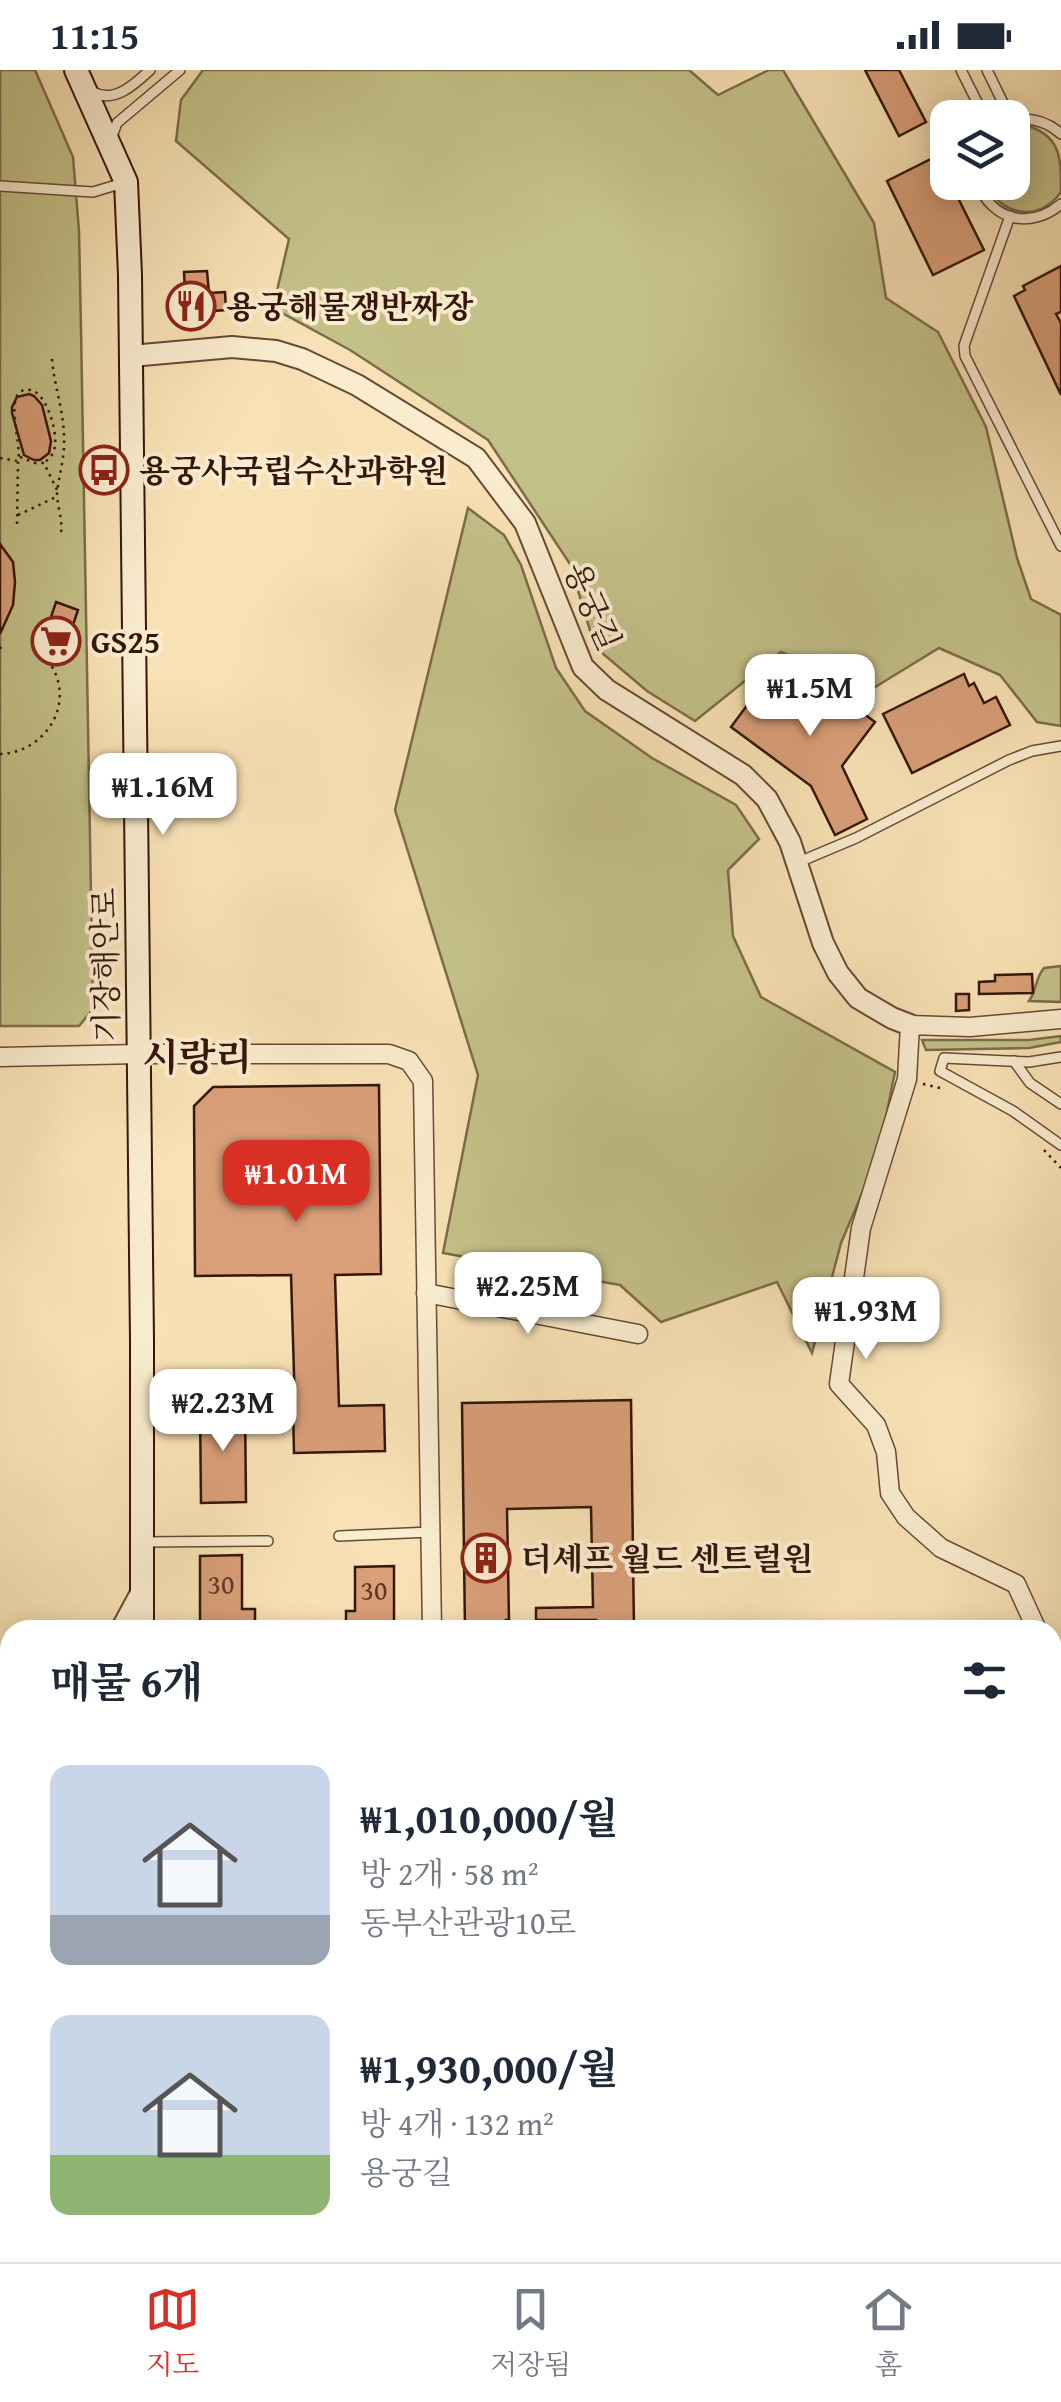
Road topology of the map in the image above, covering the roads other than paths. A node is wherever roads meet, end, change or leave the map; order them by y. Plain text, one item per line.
1 (150, 70) edge
2 (180, 70) edge
3 (962, 70) edge
4 (987, 70) edge
5 (85, 76) edge
6 (977, 100) edge
7 (1002, 100) edge
8 (1030, 121) edge
9 (1061, 134) edge
10 (110, 141) junction
11 (126, 182) junction
12 (0, 186) edge
13 (986, 200) edge
14 (1061, 204) edge
15 (1010, 216) junction
16 (131, 356) junction
17 (1061, 546) edge
18 (1061, 746) edge
19 (796, 863) junction
20 (1061, 1019) edge
21 (910, 1025) junction
22 (139, 1054) junction
23 (0, 1057) edge
24 (1061, 1057) edge
25 (1014, 1061) junction
26 (1061, 1104) edge
27 (1061, 1145) edge
28 (426, 1293) junction
29 (638, 1334) dead end
30 (431, 1532) junction
31 (339, 1536) dead end
32 (268, 1541) dead end
33 (142, 1542) junction
34 (141, 1594) junction
35 (127, 1620) edge
36 (142, 1620) edge
37 (432, 1620) edge
38 (1032, 1620) edge

1 - 5 lane
2 - 10 lane
3 - 6 lane
4 - 7 lane
5 - 10 main road, 기장해안로
8 - 9 lane
10 - 11 main road, 기장해안로
11 - 12 lane
11 - 16 main road, 기장해안로
13 - 15 lane
14 - 15 lane
15 - 17 lane
16 - 19 street, 용궁길
16 - 22 main road, 기장해안로
18 - 19 lane
19 - 21 street, 용궁길
20 - 21 street, 용궁길
21 - 38 street
22 - 23 street
22 - 28 street
22 - 33 main road, 기장해안로
24 - 25 lane
25 - 26 lane
25 - 27 lane
28 - 29 street
28 - 30 street
30 - 31 lane
30 - 37 street
32 - 33 lane
33 - 34 main road, 기장해안로
34 - 35 street
34 - 36 main road, 기장해안로

